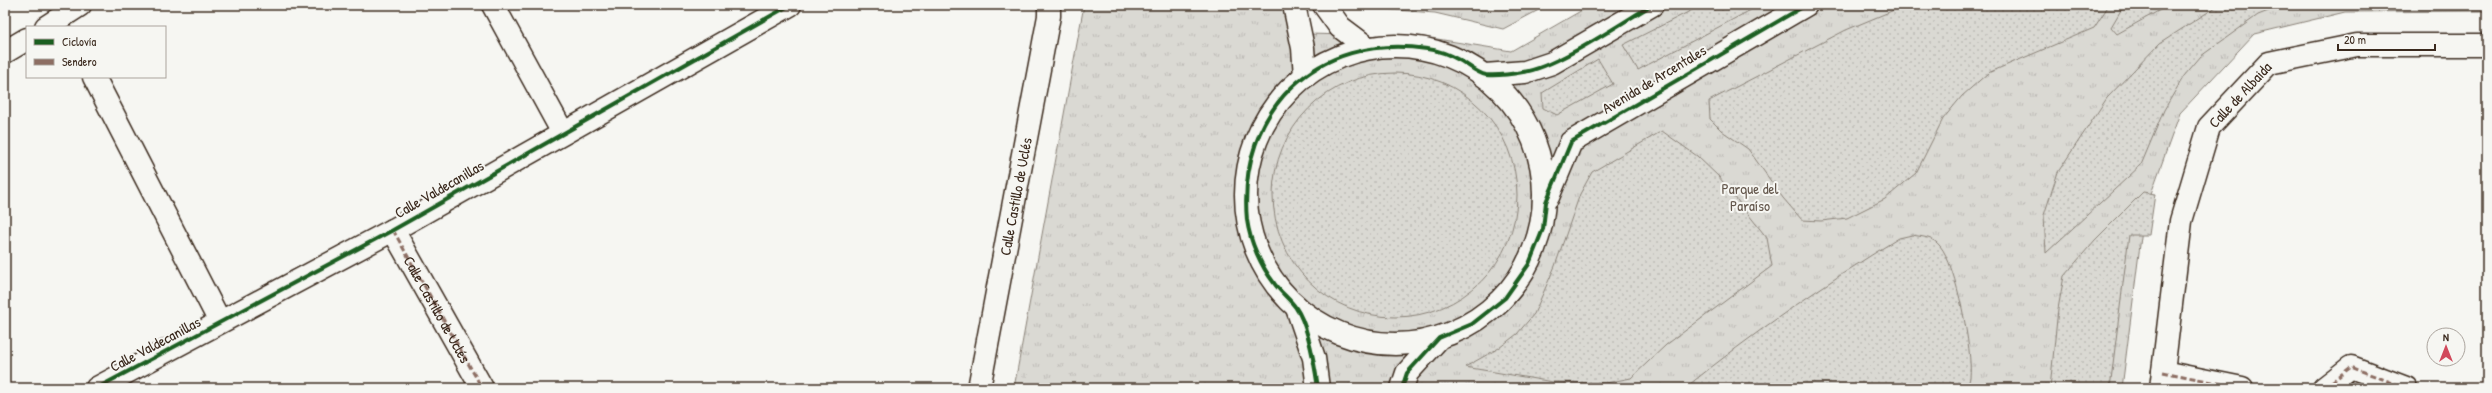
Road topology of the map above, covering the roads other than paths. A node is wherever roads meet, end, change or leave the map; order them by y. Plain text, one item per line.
1 (493, 5) edge
2 (790, 5) edge
3 (1049, 5) edge
4 (1294, 5) edge
5 (1324, 5) edge
6 (1652, 5) edge
7 (1806, 5) edge
8 (26, 40) edge
9 (2487, 45) edge
10 (1368, 48) junction
11 (5, 52) edge
12 (1485, 75) junction
13 (1305, 76) junction
14 (95, 78) edge
15 (563, 133) junction
16 (1546, 202) junction
17 (393, 230) junction
18 (1297, 308) junction
19 (220, 322) junction
20 (1439, 338) junction
21 (2162, 380) edge
22 (108, 385) edge
23 (482, 388) edge
24 (979, 388) edge
25 (1318, 388) edge
26 (1402, 388) edge
27 (2242, 388) edge
28 (2324, 388) edge
29 (2406, 388) edge

1 - 15 street
2 - 15 street, Calle Valdecanillas
3 - 24 street, Calle Castillo de Uclés
4 - 13 street
5 - 10 street
6 - 12 street
7 - 16 street, Avenida de Arcentales
8 - 11 street
9 - 21 street, Calle de Albaida
10 - 12 street
10 - 13 street
12 - 16 street
13 - 18 street
14 - 19 street
15 - 17 street, Calle Valdecanillas
16 - 20 street
17 - 19 street, Calle Valdecanillas
17 - 23 street, Calle Castillo de Uclés
18 - 20 street
18 - 25 street
19 - 22 street, Calle Valdecanillas
20 - 26 street
21 - 27 street
28 - 29 street

